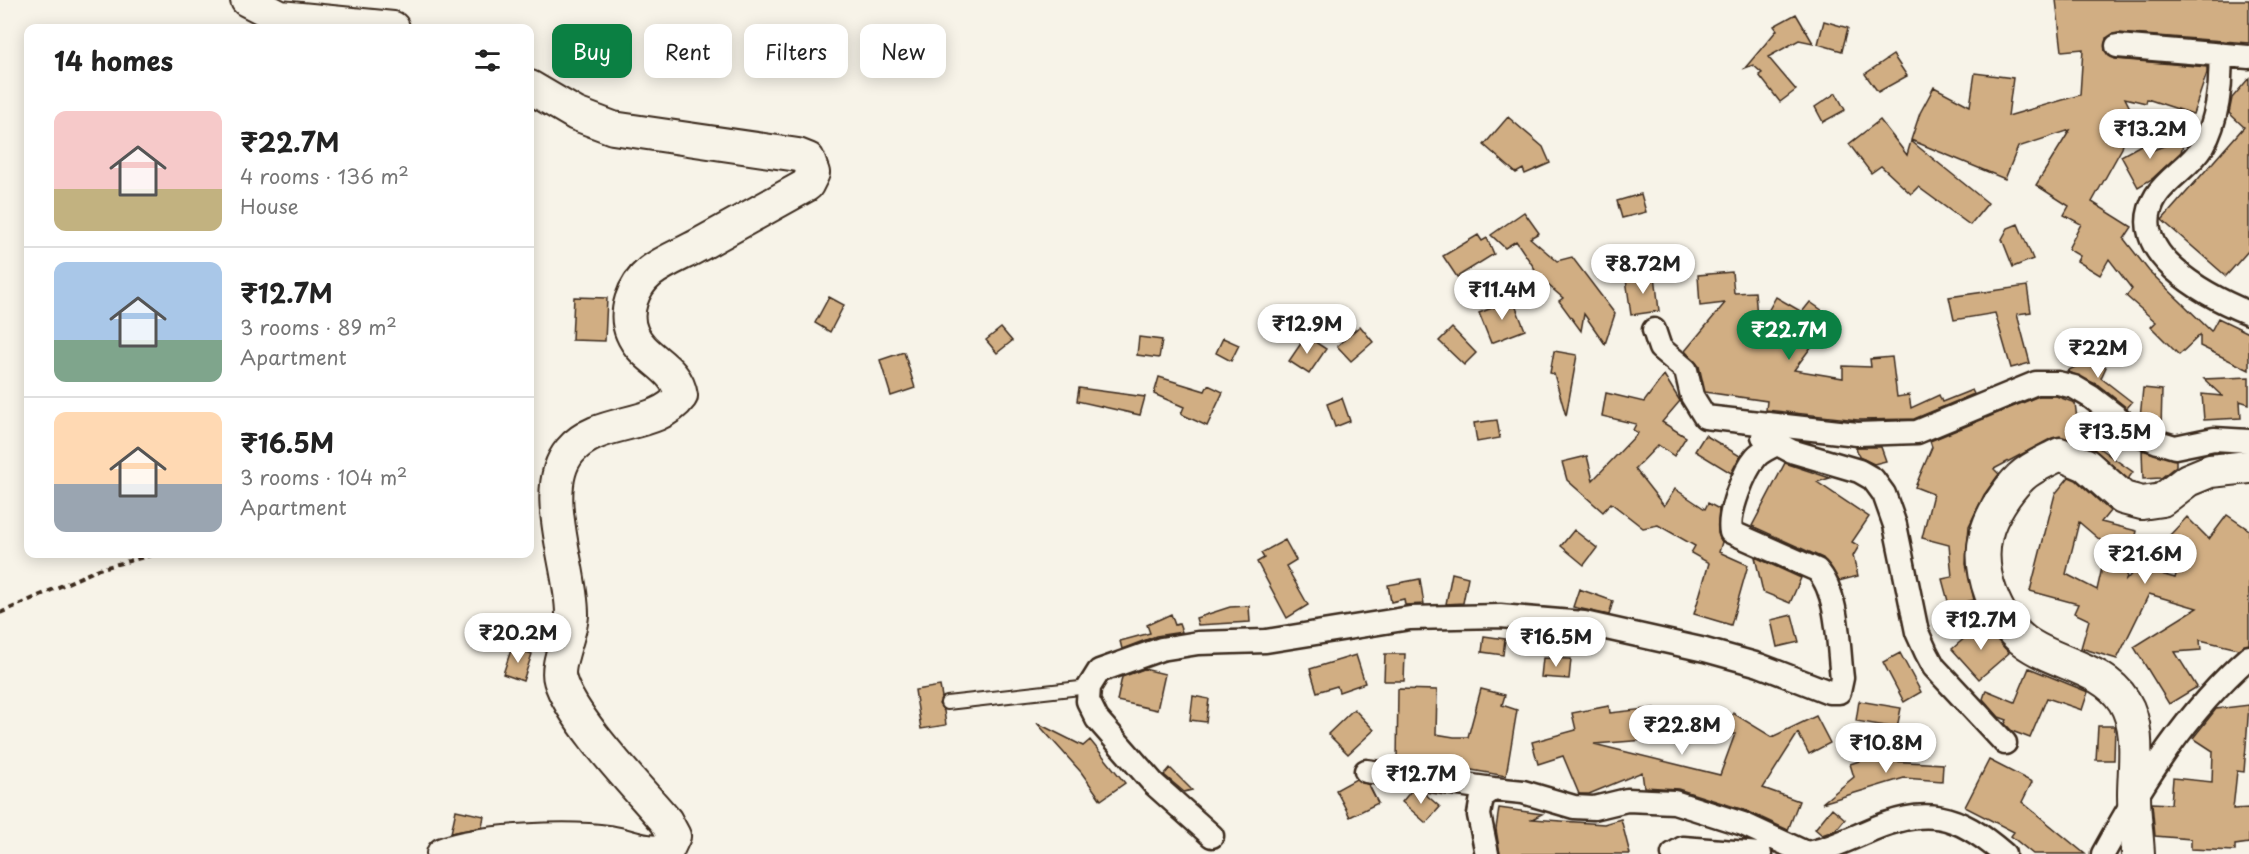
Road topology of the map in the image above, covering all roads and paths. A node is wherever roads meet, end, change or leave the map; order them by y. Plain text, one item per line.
1 (247, 0) edge
2 (352, 24) edge
3 (2117, 46) dead end
4 (2220, 56) junction
5 (2249, 57) edge
6 (534, 89) edge
7 (2249, 313) edge
8 (1654, 330) dead end
9 (1738, 422) junction
10 (2249, 441) edge
11 (1776, 444) junction
12 (2249, 467) edge
13 (140, 558) edge
14 (0, 613) edge
15 (2249, 657) edge
16 (1089, 687) junction
17 (947, 703) dead end
18 (2005, 743) dead end
19 (1366, 771) dead end
20 (1493, 789) junction
21 (2134, 797) junction
22 (1212, 836) dead end
23 (1806, 853) edge
24 (443, 854) edge
25 (1487, 854) edge
26 (1674, 854) edge
27 (1760, 854) edge
28 (1801, 854) edge
29 (2004, 854) edge
30 (2103, 854) edge
31 (2138, 854) edge

1 - 2 street
3 - 4 street
4 - 5 street
4 - 7 street
6 - 24 street
8 - 9 street
9 - 10 street
9 - 11 street
11 - 16 street
11 - 18 street
12 - 21 street
13 - 14 path
15 - 21 street
16 - 17 lane
16 - 22 street
19 - 20 street
20 - 23 street
20 - 25 street
21 - 30 street
21 - 31 street
23 - 28 street
23 - 29 street
26 - 27 street

